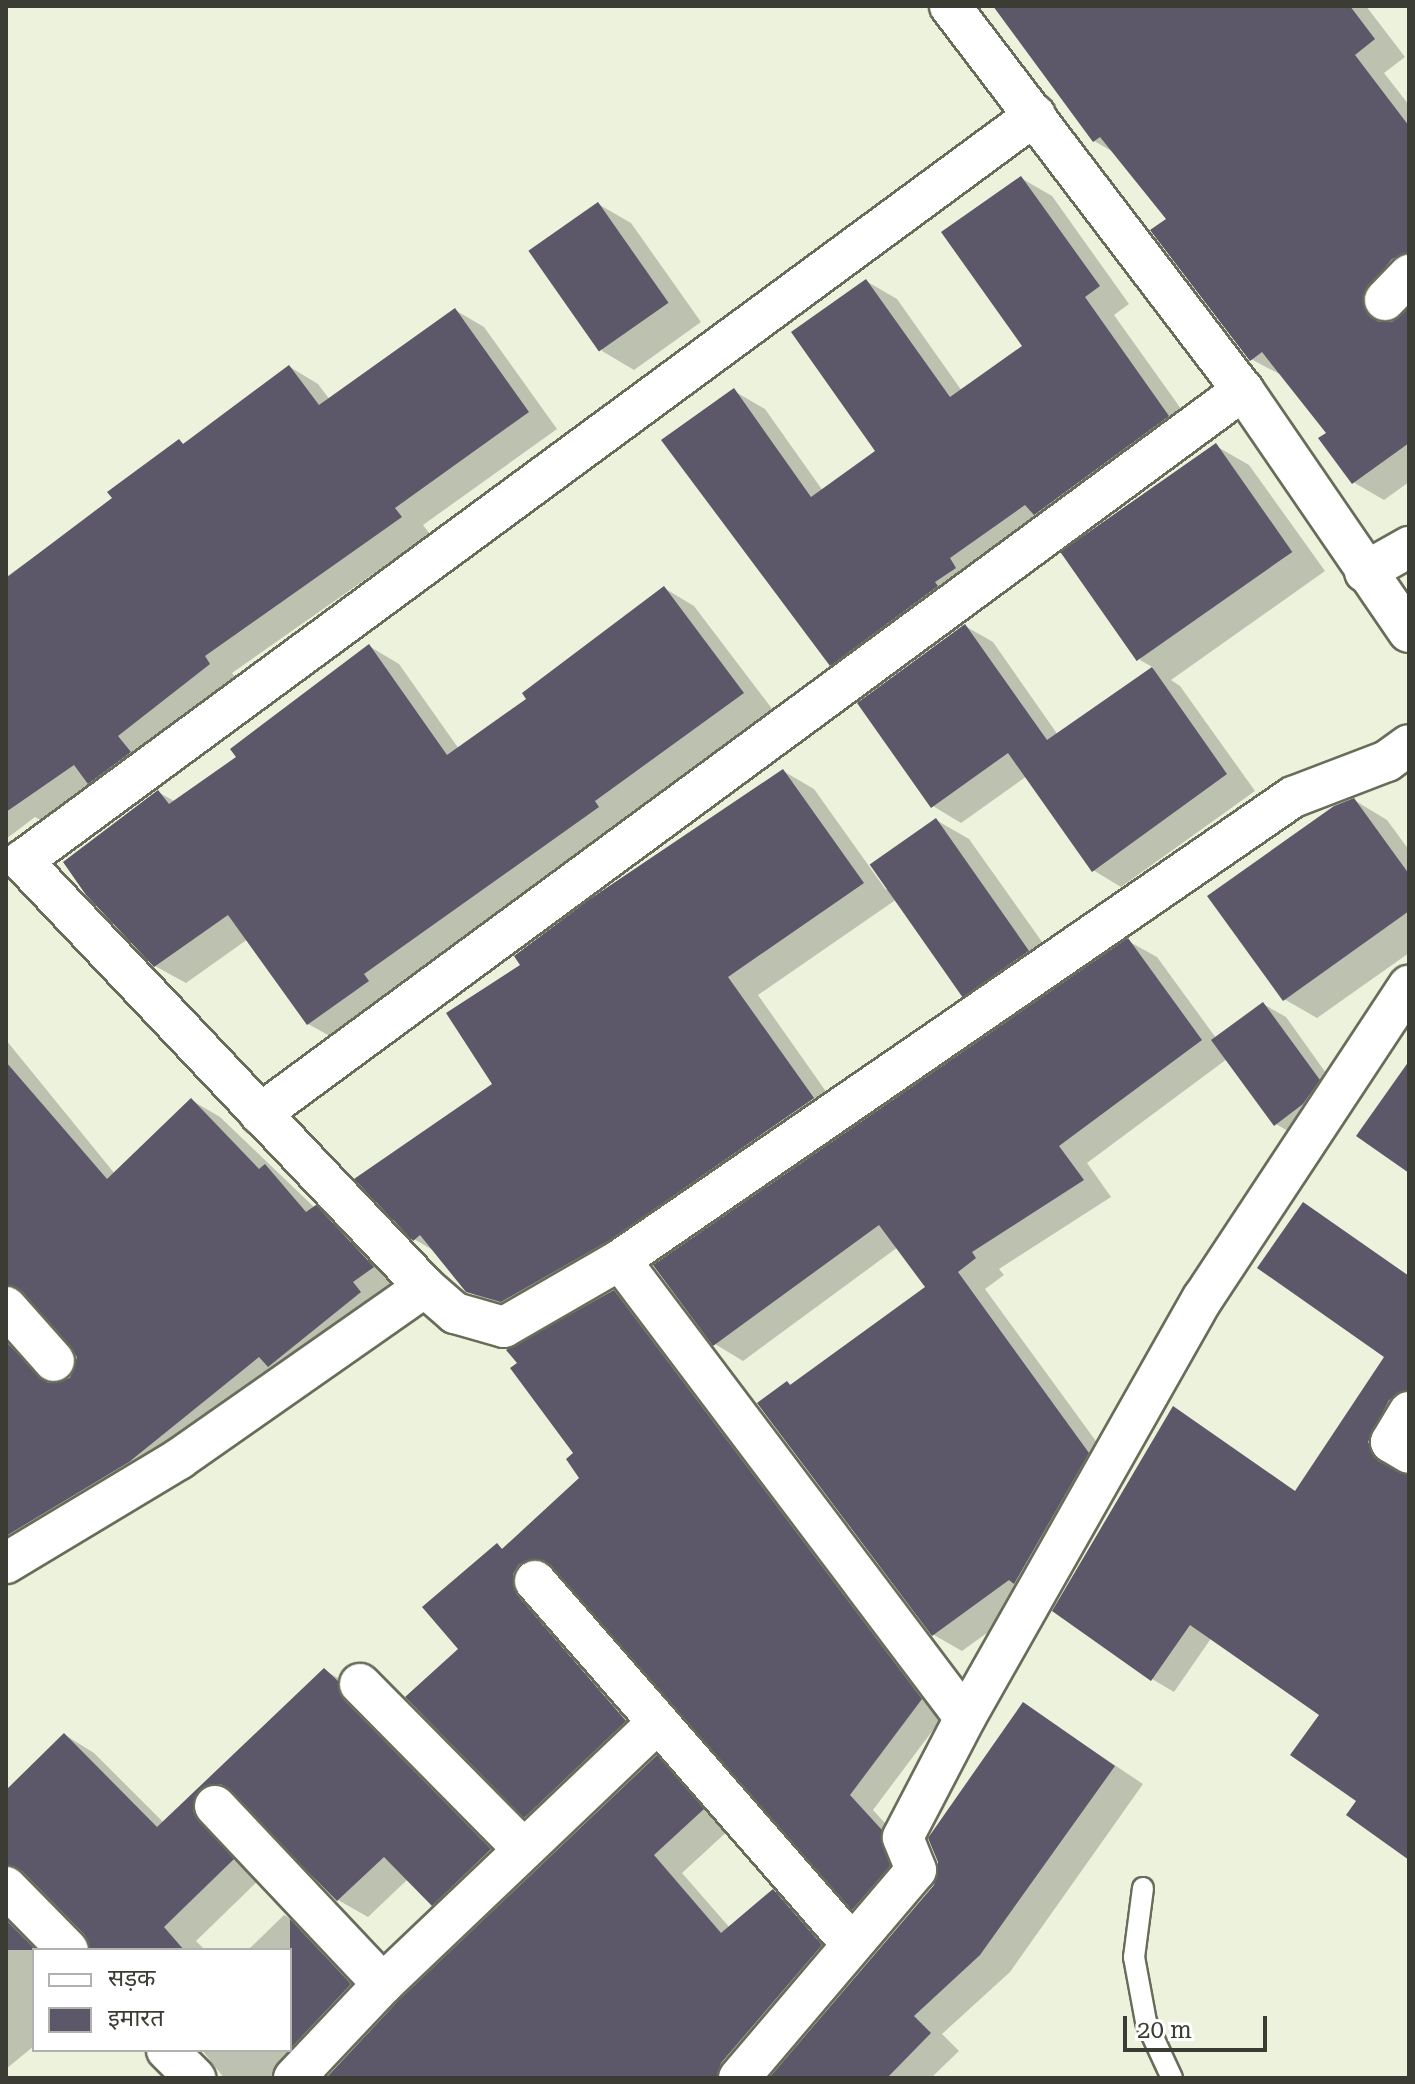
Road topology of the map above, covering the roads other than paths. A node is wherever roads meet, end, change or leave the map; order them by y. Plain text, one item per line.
1 (950, 6) edge
2 (1035, 115) junction
3 (1243, 390) junction
4 (1409, 547) edge
5 (1365, 572) junction
6 (1409, 632) edge
7 (1409, 745) edge
8 (14, 868) edge
9 (1409, 986) edge
10 (260, 1114) junction
11 (620, 1260) junction
12 (425, 1287) junction
13 (6, 1307) edge
14 (54, 1361) dead end
15 (1409, 1412) edge
16 (1409, 1453) edge
17 (6, 1563) edge
18 (535, 1581) dead end
19 (360, 1684) dead end
20 (965, 1718) junction
21 (656, 1724) junction
22 (215, 1806) dead end
23 (523, 1849) junction
24 (6, 1887) edge
25 (1143, 1888) dead end
26 (850, 1942) junction
27 (66, 1948) edge
28 (383, 1984) junction
29 (169, 2052) edge
30 (195, 2078) edge
31 (294, 2078) edge
32 (739, 2078) edge
33 (1172, 2078) edge

1 - 2 street
2 - 3 street
2 - 8 street
3 - 5 street
3 - 10 street
4 - 5 street
5 - 6 street
7 - 11 street
8 - 10 street
9 - 20 street
10 - 12 street
11 - 12 street
11 - 20 street
12 - 17 street
13 - 14 street
15 - 16 street
18 - 21 street
19 - 23 street
20 - 26 street
21 - 23 street
21 - 26 street
22 - 28 street
23 - 28 street
24 - 27 street
25 - 33 lane
26 - 32 street
28 - 31 street
29 - 30 street

